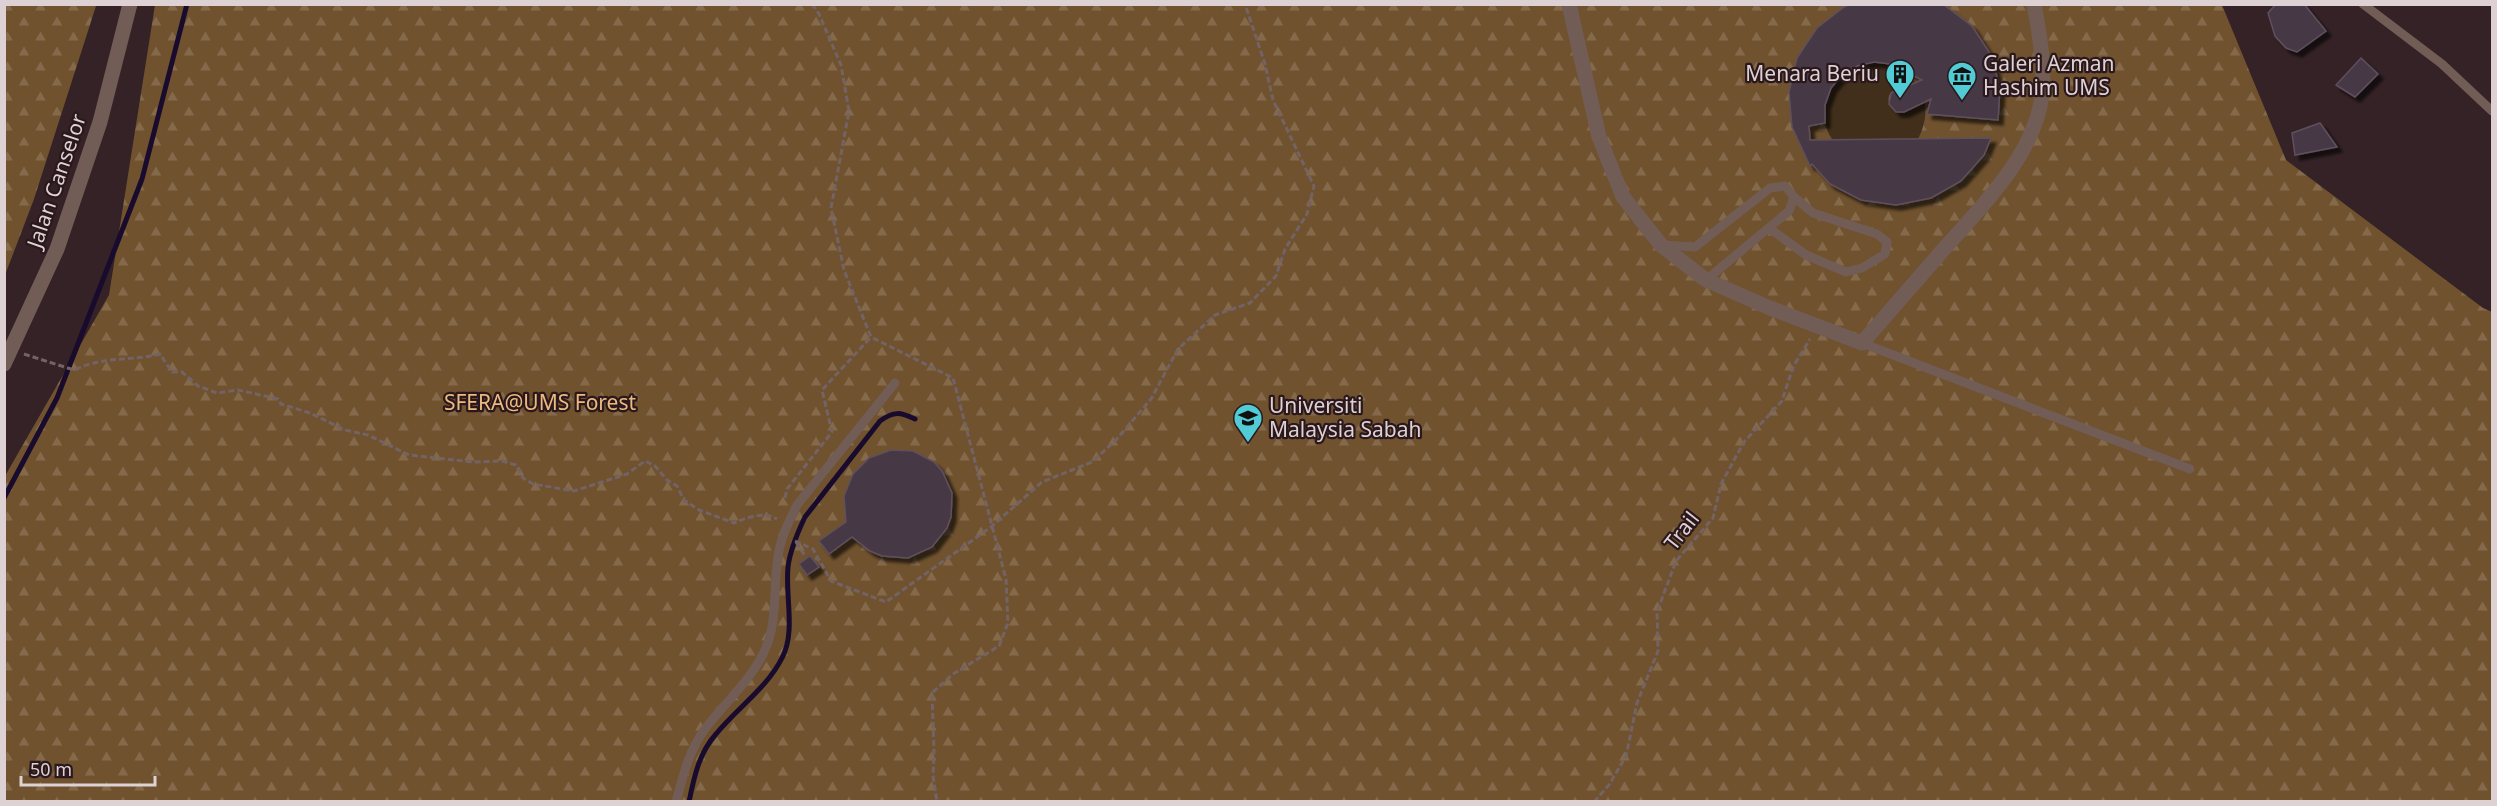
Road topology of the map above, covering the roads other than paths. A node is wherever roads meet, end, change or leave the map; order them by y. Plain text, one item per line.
1 (130, 4) edge
2 (1569, 4) edge
3 (2034, 4) edge
4 (2363, 4) edge
5 (2493, 111) edge
6 (1794, 197) junction
7 (1769, 228) junction
8 (1661, 245) junction
9 (1706, 280) junction
10 (1862, 343) junction
11 (4, 364) edge
12 (895, 383) dead end
13 (2190, 469) dead end
14 (676, 801) edge

1 - 11 street, Jalan Canselor
2 - 8 street
3 - 10 street
4 - 5 lane
6 - 7 lane
6 - 7 lane
6 - 8 lane
7 - 9 lane
8 - 9 street
9 - 10 street
10 - 13 lane
12 - 14 lane

